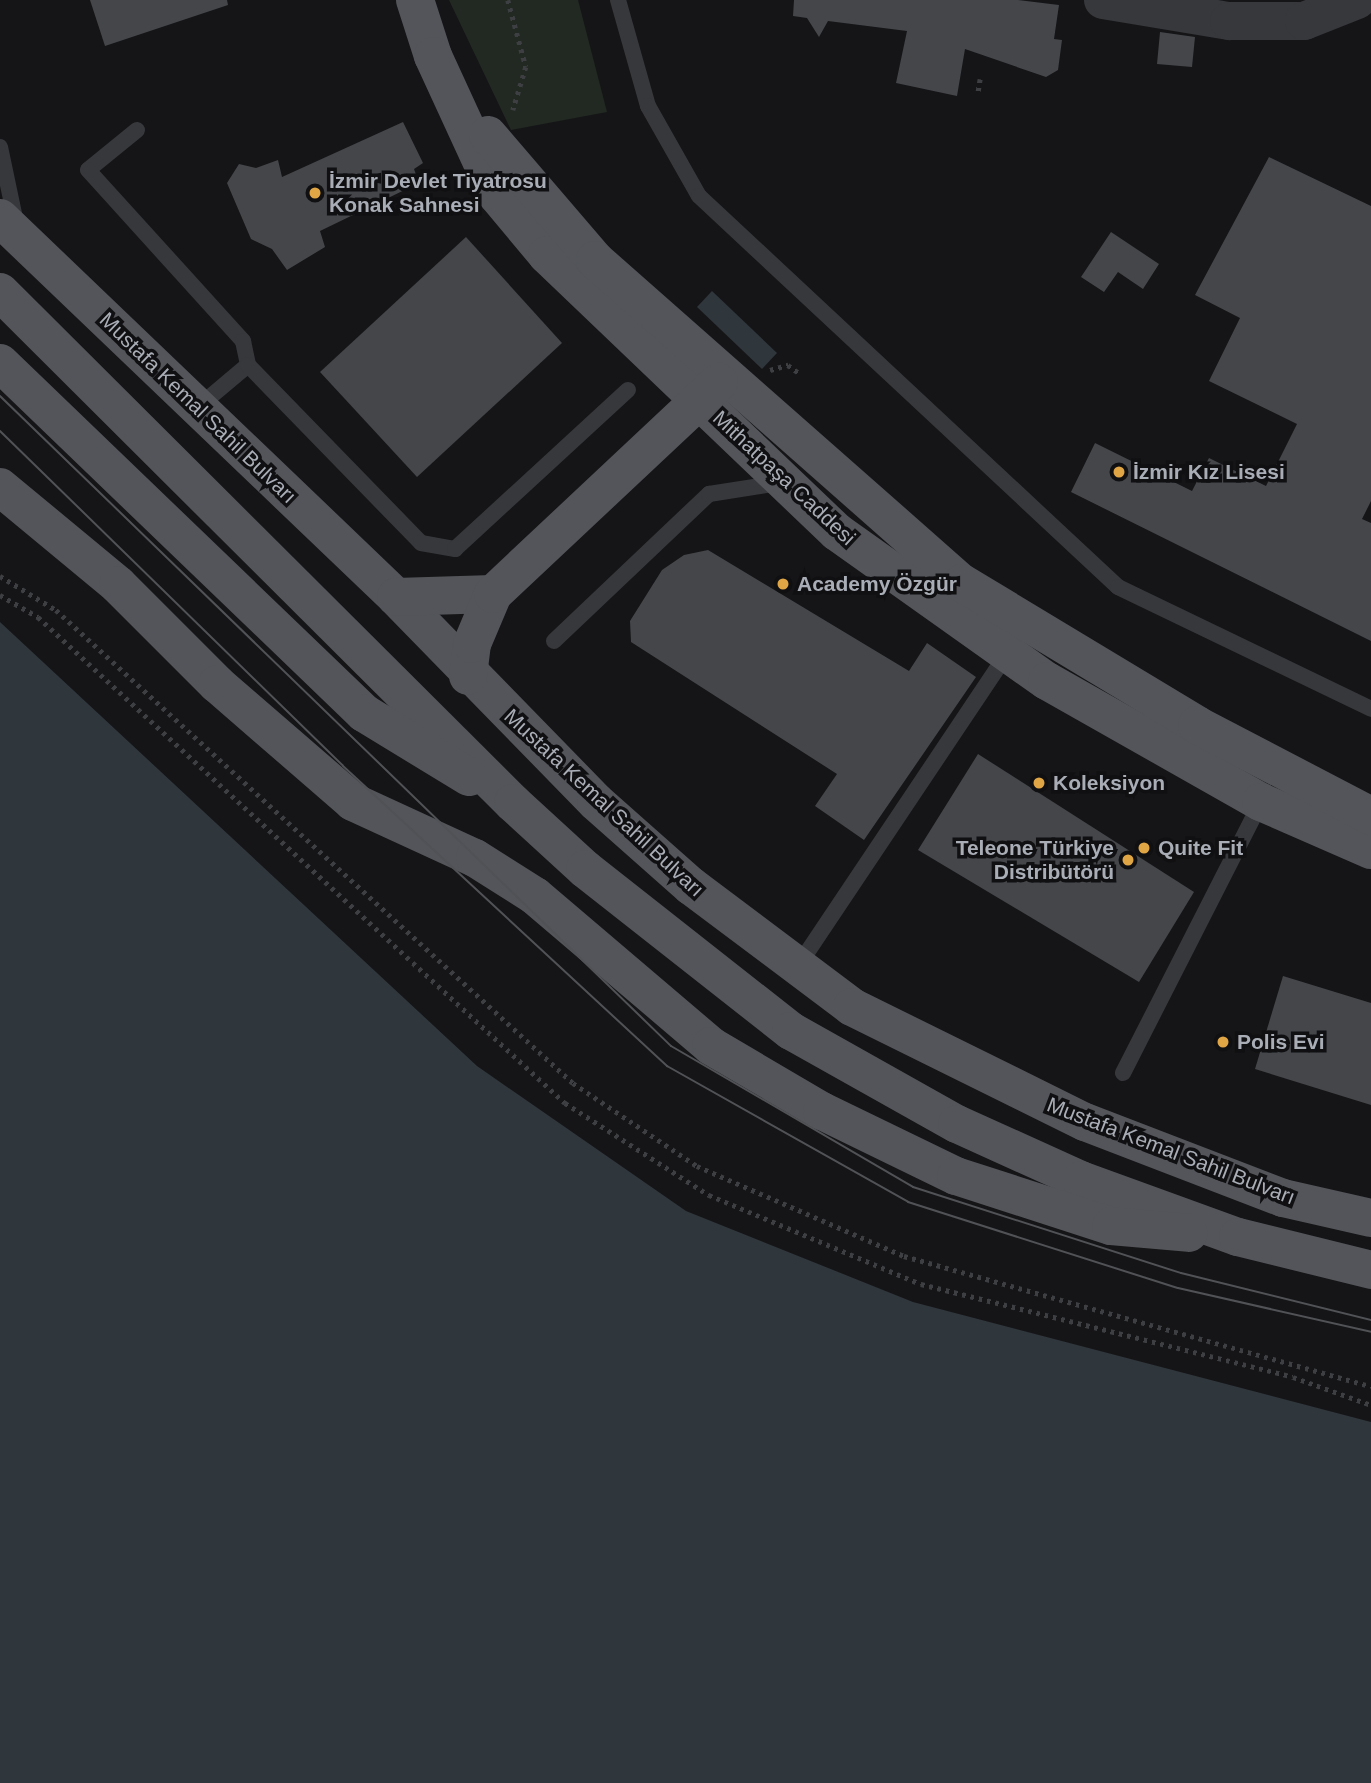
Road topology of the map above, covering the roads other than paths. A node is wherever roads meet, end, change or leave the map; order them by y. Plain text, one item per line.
1 (415, 0) edge
2 (431, 0) edge
3 (618, 0) edge
4 (1103, 0) edge
5 (1357, 0) edge
6 (1183, 7) edge
7 (137, 130) dead end
8 (0, 147) edge
9 (9, 227) edge
10 (0, 292) edge
11 (0, 363) edge
12 (248, 365) junction
13 (712, 389) junction
14 (628, 390) dead end
15 (198, 407) junction
16 (788, 484) junction
17 (0, 486) edge
18 (493, 594) junction
19 (396, 597) junction
20 (554, 641) dead end
21 (1007, 654) junction
22 (468, 676) junction
23 (1371, 709) edge
24 (1261, 802) junction
25 (513, 803) junction
26 (1371, 816) edge
27 (1371, 850) edge
28 (798, 966) junction
29 (1123, 1073) dead end
30 (1371, 1219) edge
31 (1238, 1237) junction
32 (1371, 1270) edge

1 - 13 main road, Mithatpaşa Caddesi
2 - 13 main road, Mithatpaşa Caddesi
3 - 23 lane
4 - 6 street
5 - 6 street
7 - 12 lane
8 - 9 lane
9 - 15 main road, Mustafa Kemal Sahil Bulvarı
10 - 25 main road
11 - 25 main road
12 - 14 lane
12 - 15 lane
13 - 16 main road, Mithatpaşa Caddesi
13 - 18 main road
13 - 26 main road, Mithatpaşa Caddesi
15 - 19 main road, Mustafa Kemal Sahil Bulvarı
16 - 20 lane
16 - 21 main road, Mithatpaşa Caddesi
17 - 31 main road
18 - 19 main road
18 - 22 main road
19 - 22 main road, Mustafa Kemal Sahil Bulvarı
21 - 24 main road, Mithatpaşa Caddesi
21 - 28 lane
22 - 28 main road, Mustafa Kemal Sahil Bulvarı
24 - 27 main road, Mithatpaşa Caddesi
24 - 29 lane
25 - 31 main road
28 - 30 main road, Mustafa Kemal Sahil Bulvarı
31 - 32 main road

